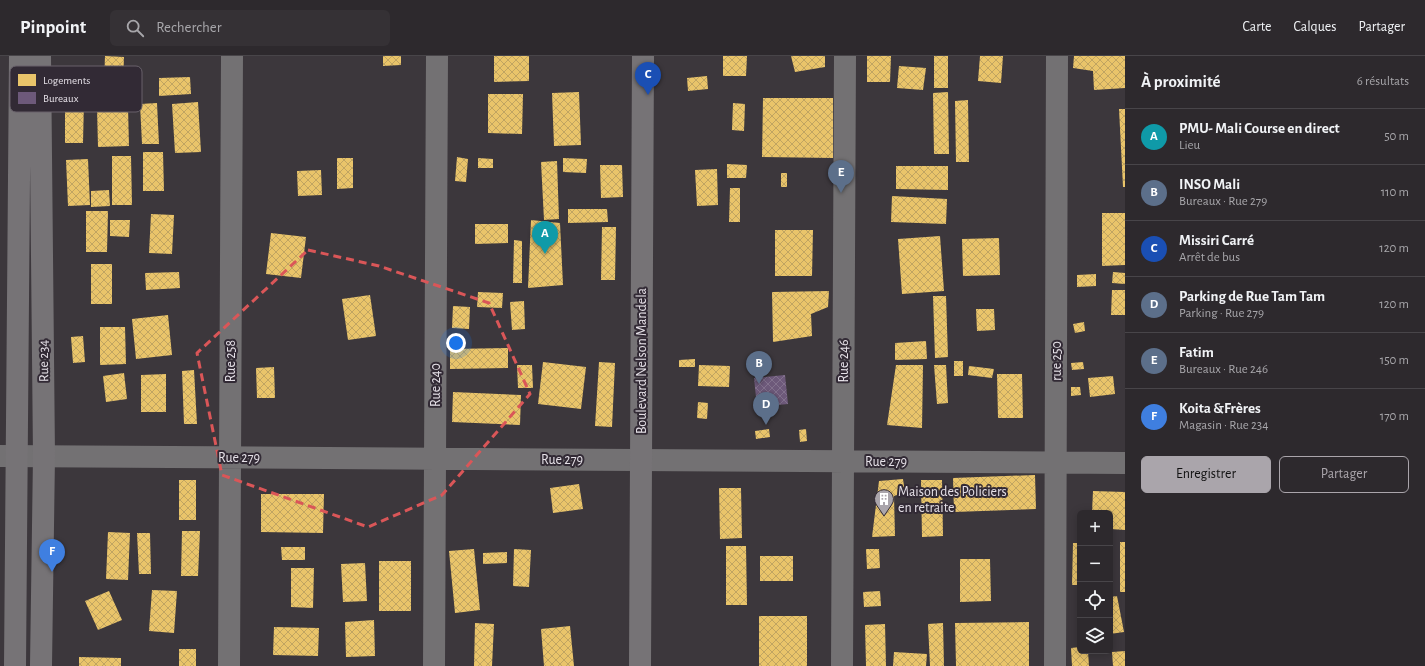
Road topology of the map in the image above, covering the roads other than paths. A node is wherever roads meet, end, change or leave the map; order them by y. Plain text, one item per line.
1 (20, 56) edge
2 (40, 56) edge
3 (232, 56) edge
4 (437, 56) edge
5 (643, 56) edge
6 (845, 56) edge
7 (1058, 56) edge
8 (20, 66) edge
9 (40, 66) edge
10 (18, 112) edge
11 (41, 112) edge
12 (8, 456) edge
13 (44, 456) junction
14 (229, 457) junction
15 (435, 458) junction
16 (641, 460) junction
17 (843, 461) junction
18 (1055, 462) junction
19 (1125, 463) edge
20 (15, 666) edge
21 (41, 666) edge
22 (229, 666) edge
23 (434, 666) edge
24 (640, 666) edge
25 (842, 666) edge
26 (1055, 666) edge

1 - 8 main road, Rue 234
2 - 9 main road, Rue 234
3 - 14 street, Rue 258
4 - 15 street, Rue 240
5 - 16 main road, Boulevard Nelson Mandela
6 - 17 street, Rue 246
7 - 18 street, rue 250
10 - 12 main road, Rue 234
11 - 13 main road, Rue 234
12 - 13 street, Rue 279
12 - 20 main road, Rue 234
13 - 14 street, Rue 279
13 - 21 main road, Rue 234
14 - 15 street, Rue 279
14 - 22 street, Rue 258
15 - 16 street, Rue 279
15 - 23 street, Rue 240
16 - 17 street, Rue 279
16 - 24 main road, Boulevard Nelson Mandela
17 - 18 street, Rue 279
17 - 25 street, Rue 246
18 - 19 street, Rue 279
18 - 26 street, rue 250

